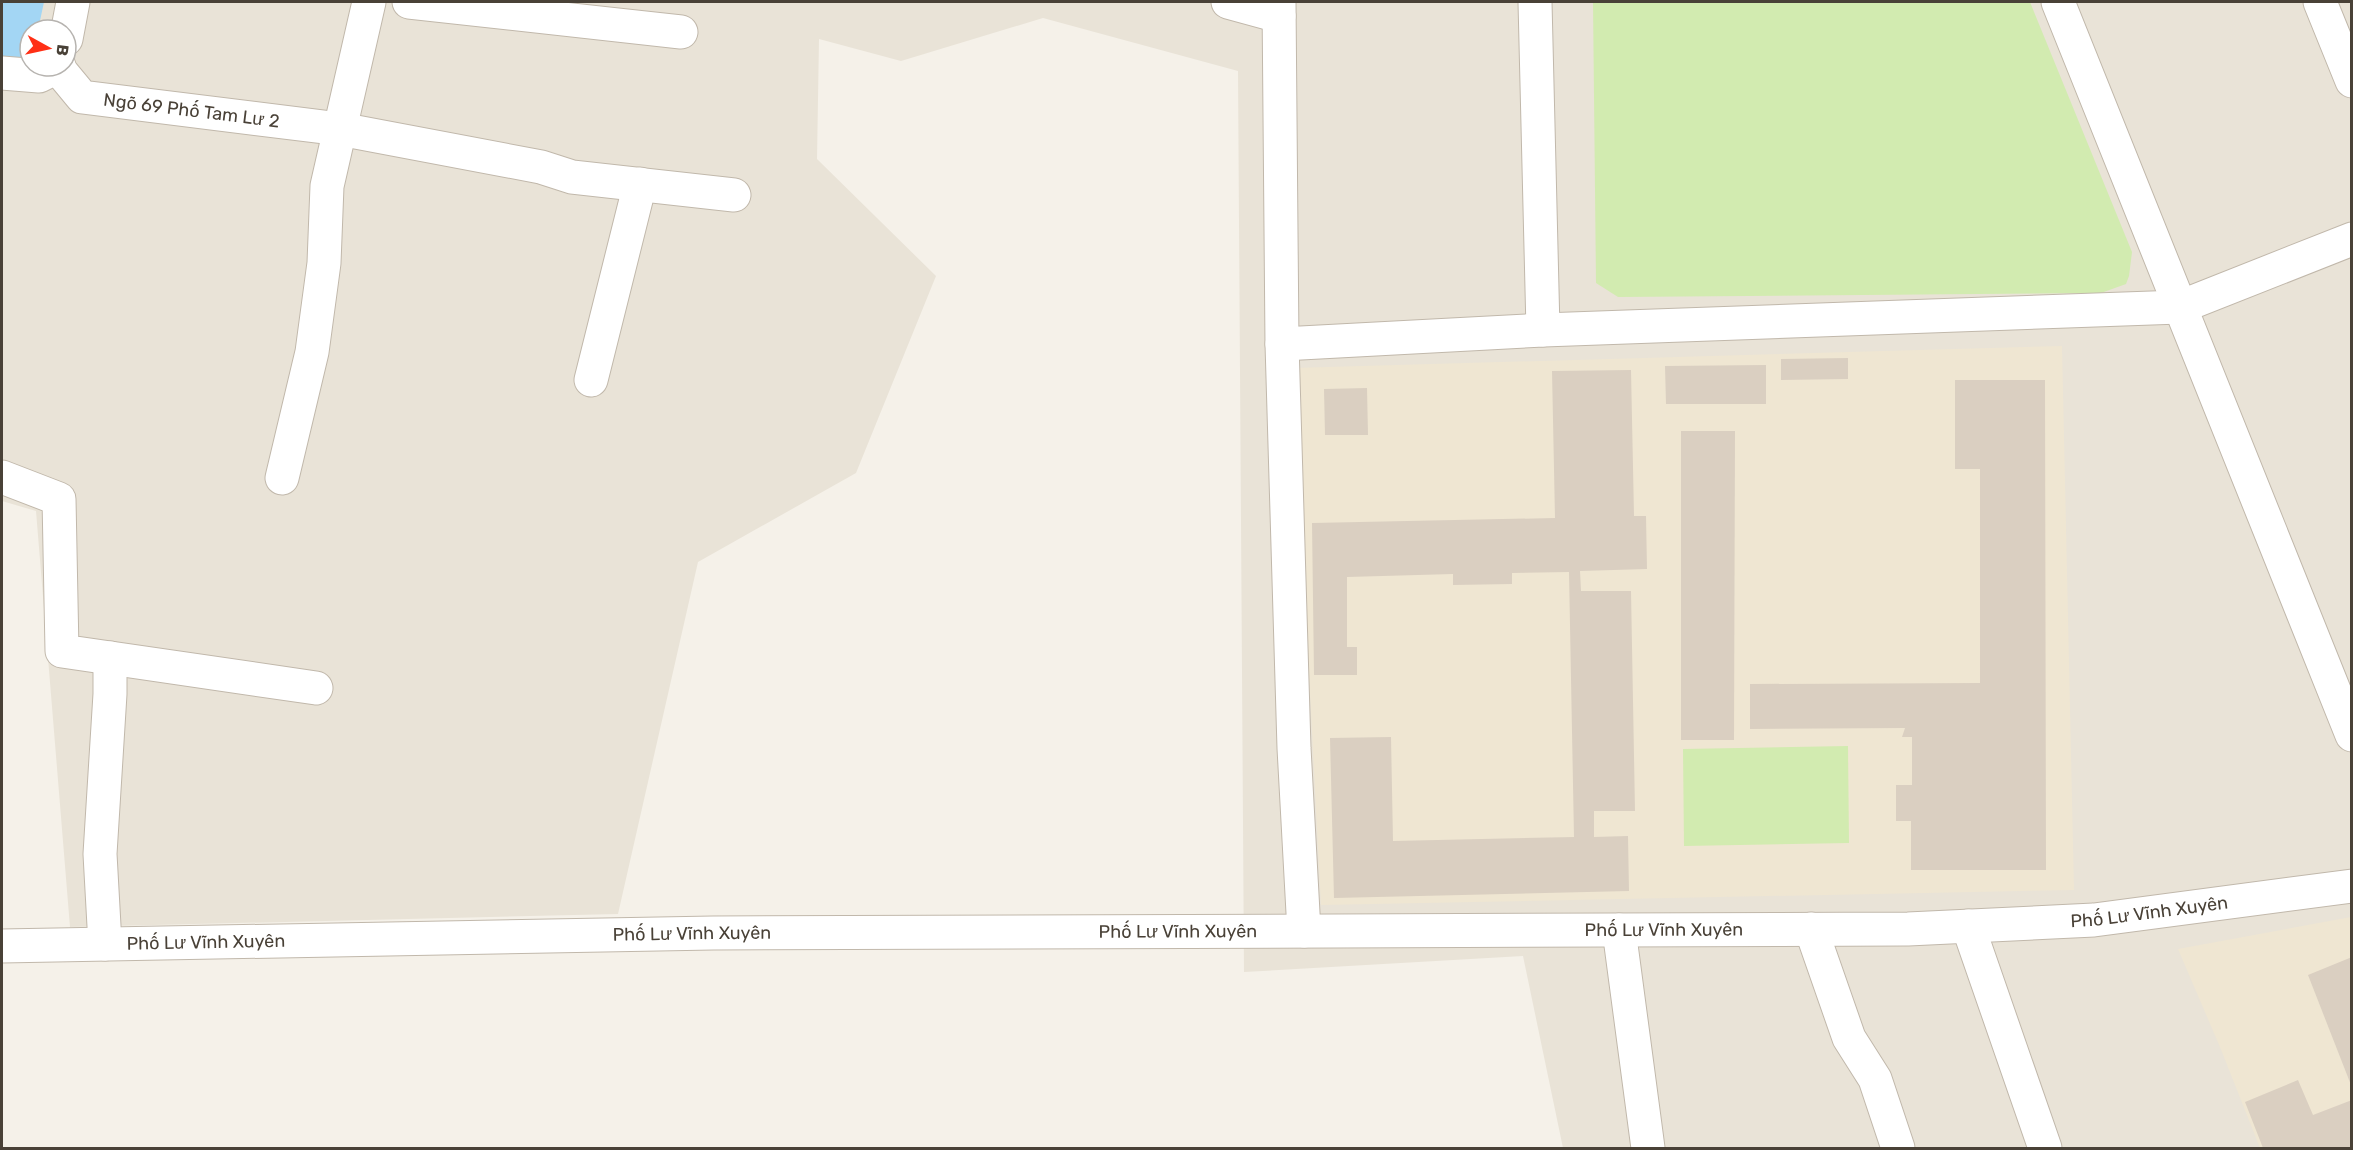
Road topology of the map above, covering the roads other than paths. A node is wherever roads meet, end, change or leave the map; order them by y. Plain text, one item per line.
1 (73, 2) edge
2 (369, 2) edge
3 (410, 2) edge
4 (1228, 2) edge
5 (1535, 2) edge
6 (2058, 2) edge
7 (2320, 2) edge
8 (1279, 9) edge
9 (70, 18) edge
10 (681, 32) dead end
11 (2, 74) edge
12 (18, 75) edge
13 (72, 78) edge
14 (2352, 81) edge
15 (340, 129) junction
16 (640, 184) junction
17 (734, 195) dead end
18 (2352, 239) edge
19 (2181, 307) junction
20 (1543, 330) junction
21 (1282, 344) junction
22 (591, 380) dead end
23 (2, 477) edge
24 (282, 478) dead end
25 (110, 658) junction
26 (316, 688) dead end
27 (2352, 735) edge
28 (2352, 886) edge
29 (1968, 926) junction
30 (1811, 929) junction
31 (1620, 930) junction
32 (1304, 931) junction
33 (105, 944) junction
34 (2, 946) edge
35 (1648, 1149) edge
36 (1898, 1149) edge
37 (2045, 1149) edge

1 - 9 street
2 - 15 street
3 - 10 street
4 - 8 street
5 - 20 street
6 - 19 street
7 - 14 street
8 - 21 street
11 - 12 street
13 - 15 street, Ngõ 69 Phố Tam Lư 2
15 - 16 street, Ngõ 69 Phố Tam Lư 2
15 - 24 street
16 - 17 street, Ngõ 69 Phố Tam Lư 2
16 - 22 street
18 - 19 street
19 - 20 street
19 - 27 street
20 - 21 street
21 - 32 street
23 - 25 street
25 - 26 street
25 - 33 street
28 - 29 street, Phố Lư Vĩnh Xuyên
29 - 30 street, Phố Lư Vĩnh Xuyên
29 - 37 street
30 - 31 street, Phố Lư Vĩnh Xuyên
30 - 36 street
31 - 32 street, Phố Lư Vĩnh Xuyên
31 - 35 street
32 - 33 street, Phố Lư Vĩnh Xuyên
33 - 34 street, Phố Lư Vĩnh Xuyên

